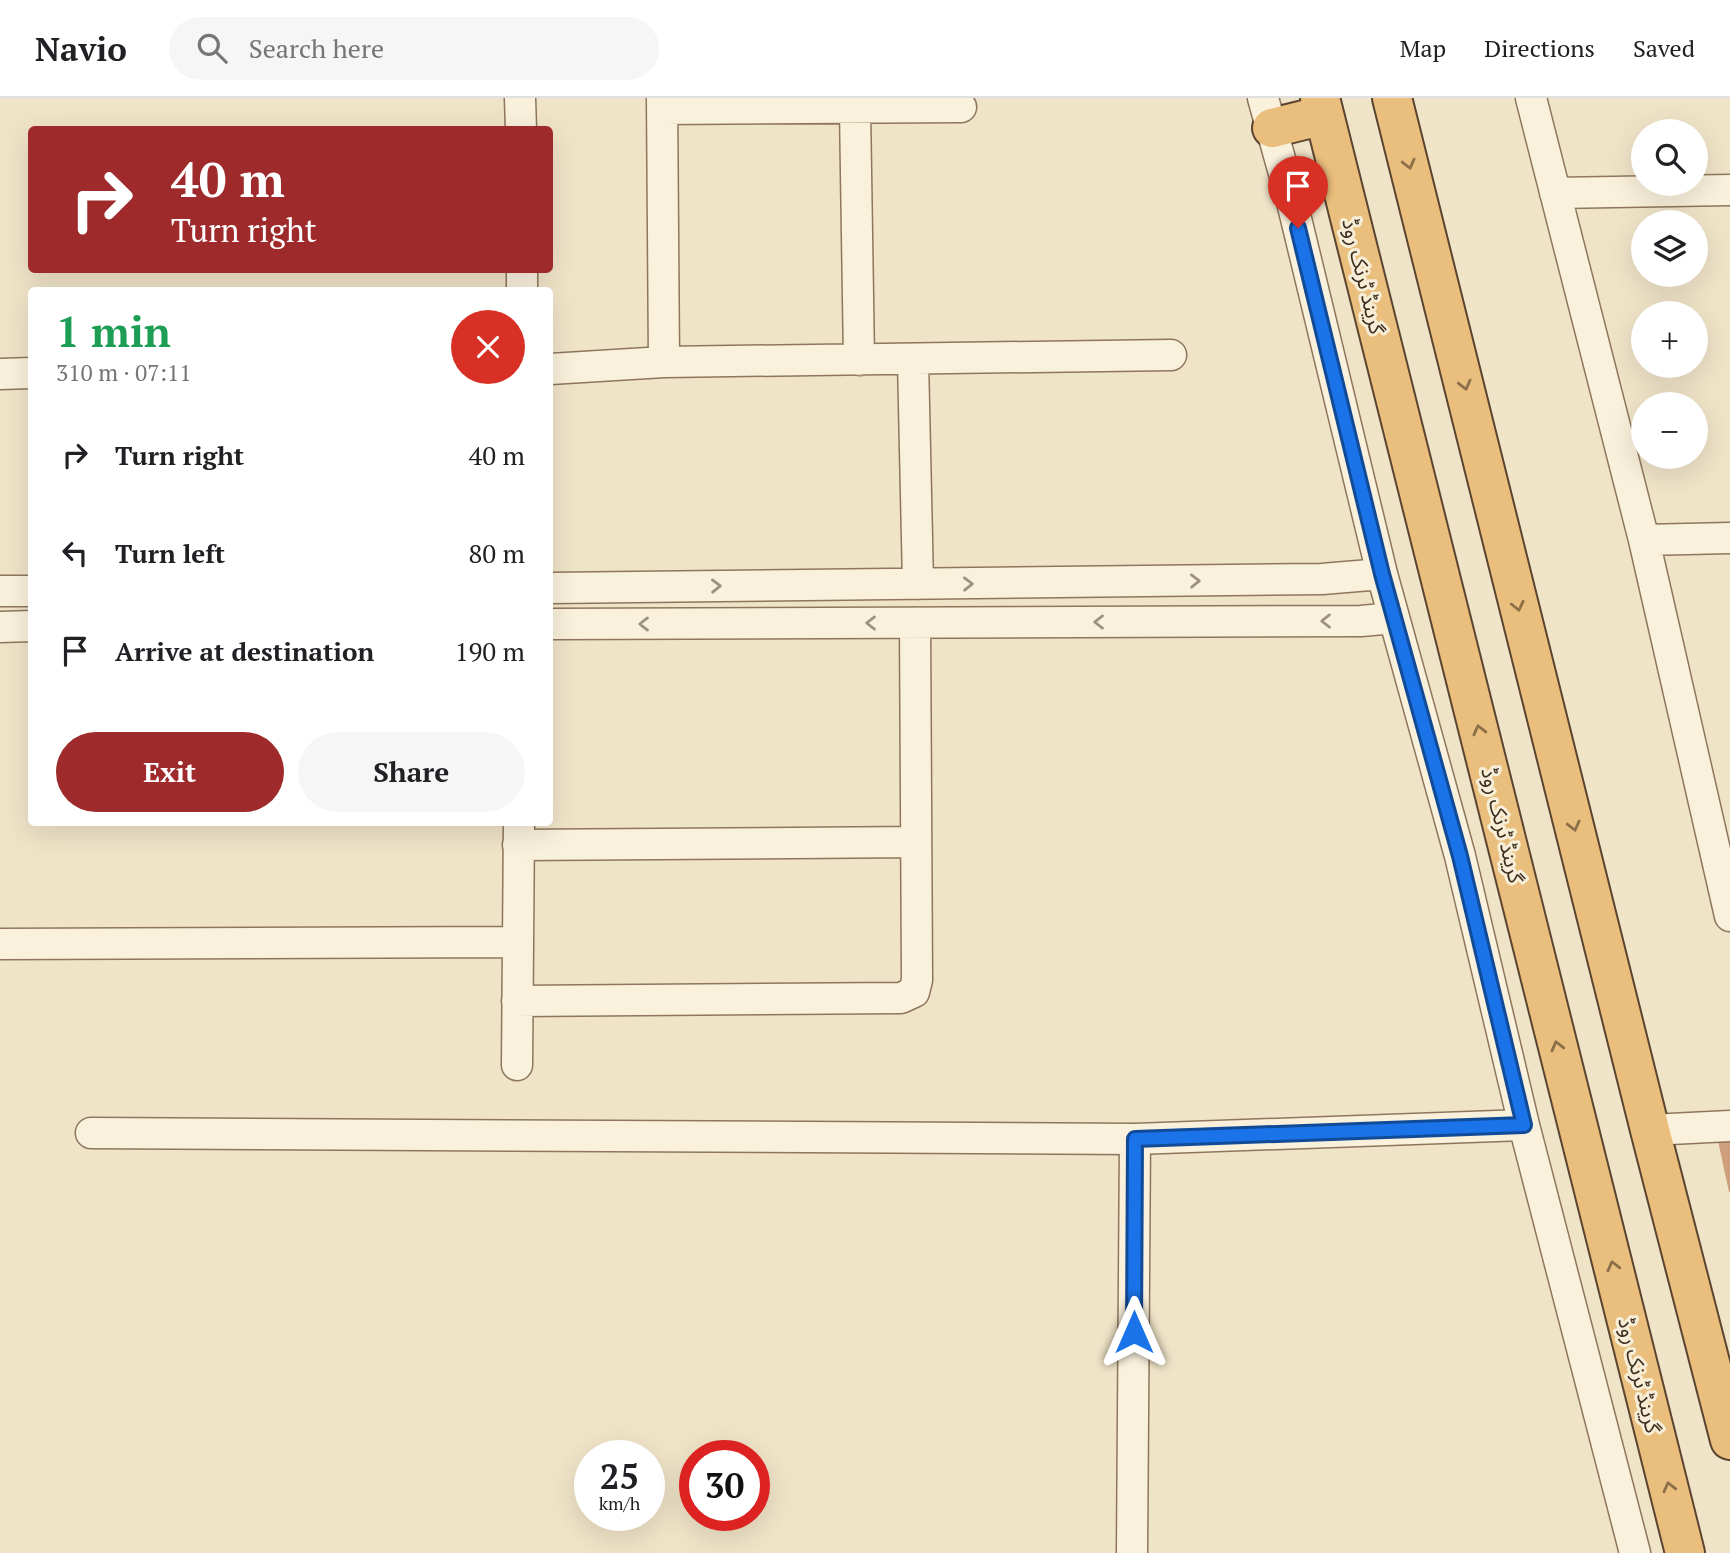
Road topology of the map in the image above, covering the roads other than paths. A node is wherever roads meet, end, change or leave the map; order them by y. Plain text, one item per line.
1 (520, 98) edge
2 (1392, 98) edge
3 (1531, 98) edge
4 (662, 104) edge
5 (961, 107) dead end
6 (1322, 107) edge
7 (855, 109) junction
8 (1267, 113) edge
9 (520, 126) edge
10 (1730, 190) edge
11 (1555, 193) junction
12 (1171, 355) dead end
13 (859, 360) junction
14 (913, 360) junction
15 (664, 362) junction
16 (553, 369) edge
17 (0, 373) edge
18 (28, 373) edge
19 (1730, 538) edge
20 (1644, 540) junction
21 (1382, 574) junction
22 (918, 584) junction
23 (553, 588) edge
24 (0, 591) edge
25 (28, 591) edge
26 (1394, 618) junction
27 (915, 623) junction
28 (553, 624) edge
29 (0, 626) edge
30 (28, 626) edge
31 (519, 834) edge
32 (915, 842) junction
33 (1730, 916) edge
34 (516, 942) junction
35 (0, 944) edge
36 (517, 1001) junction
37 (517, 1065) dead end
38 (1524, 1125) junction
39 (1730, 1126) edge
40 (1650, 1130) junction
41 (91, 1133) dead end
42 (1135, 1139) junction
43 (1730, 1440) edge
44 (1132, 1553) edge
45 (1635, 1553) edge
46 (1685, 1553) edge

1 - 9 street
2 -> 40 highway
3 - 11 street
4 - 7 street
4 - 15 street
5 - 7 street
6 - 8 highway
46 -> 6 highway, گرینڈ ٹرنک روڈ
7 - 13 street
8 - 21 street
10 - 11 street
11 - 20 street
12 - 14 street
13 - 14 street
13 - 15 street
14 - 22 street
15 - 16 street
17 - 18 street
19 - 20 street
20 - 33 street
22 -> 21 street
21 - 26 street
23 -> 22 street
24 - 25 street
26 -> 27 street
26 - 38 street
27 -> 28 street
27 - 32 street
29 - 30 street
31 - 32 street
31 - 34 street
32 - 36 street
34 - 35 street
34 - 36 street
36 - 37 street
38 - 42 street
38 - 45 street
39 - 40 street
40 - 43 highway
41 - 42 street
42 - 44 street

